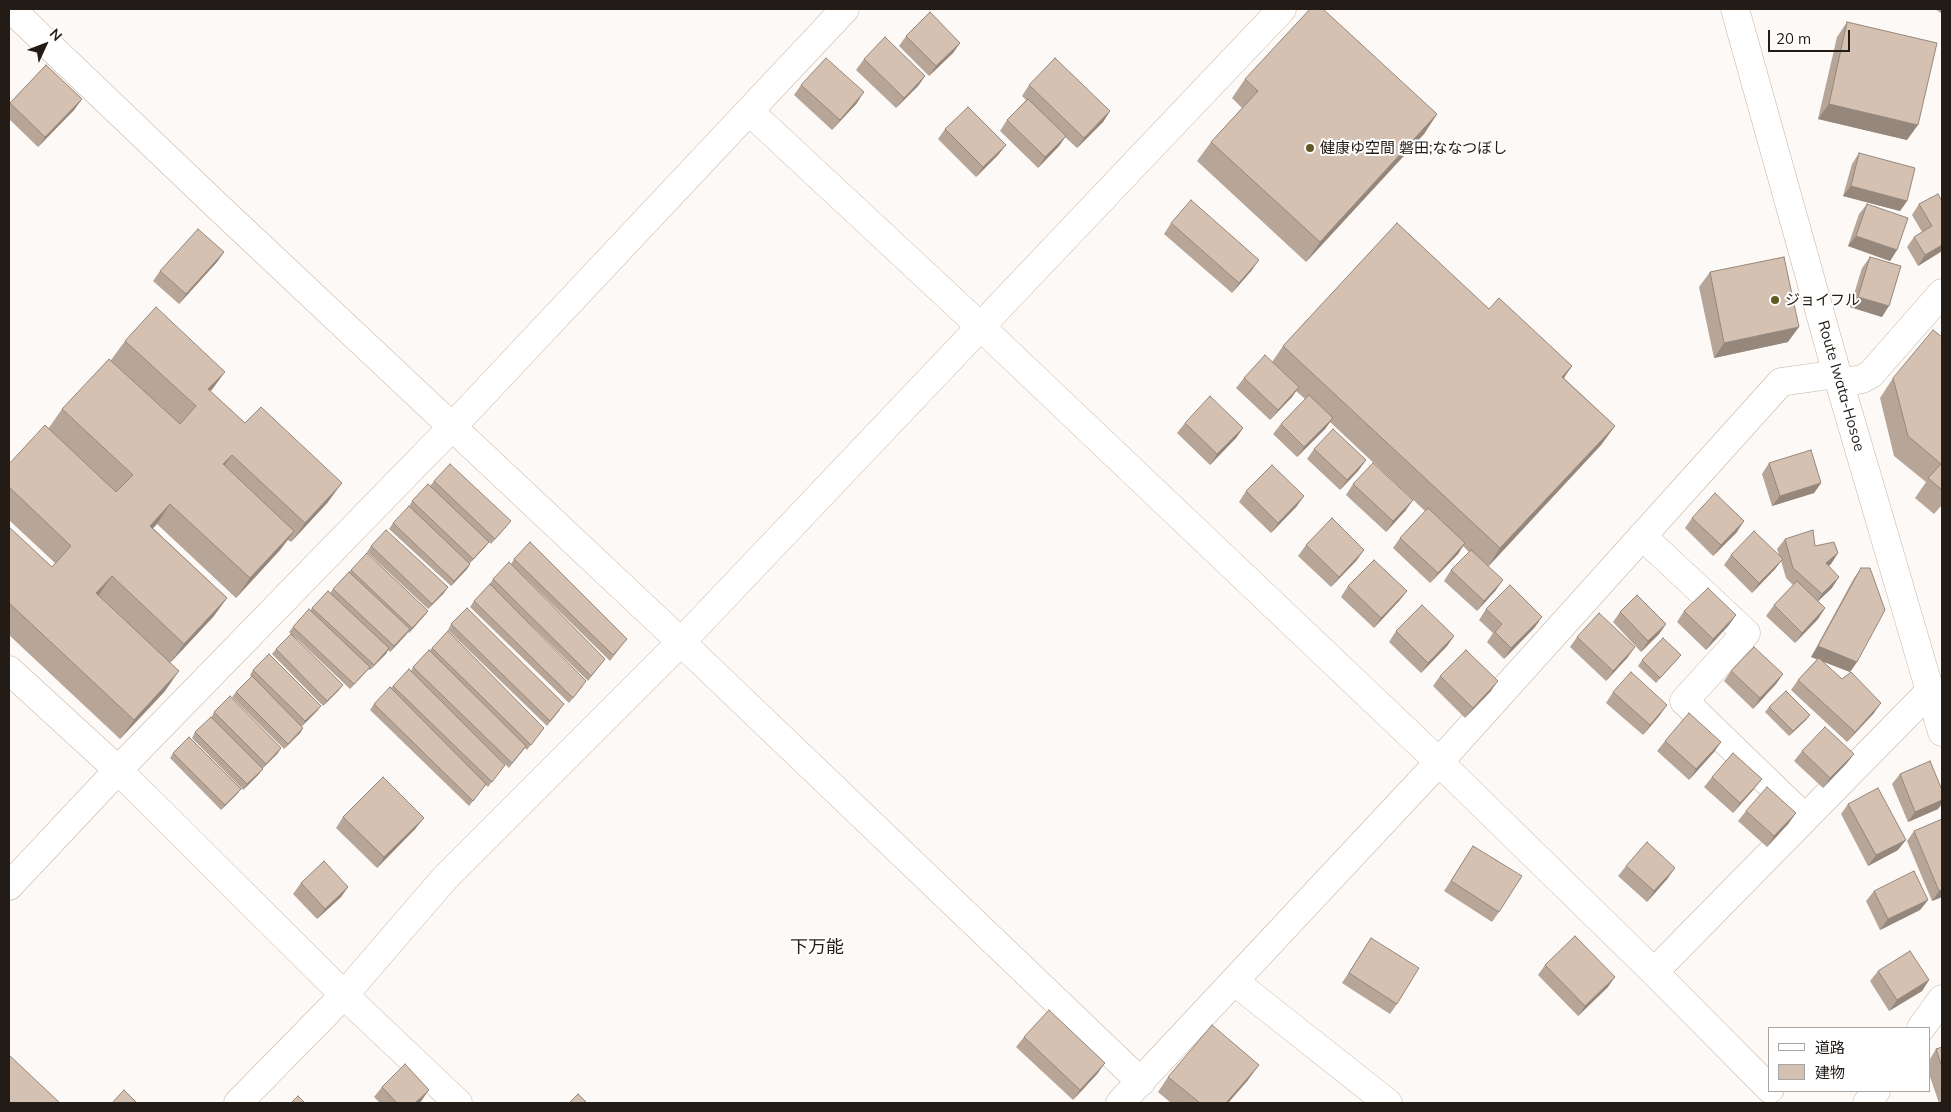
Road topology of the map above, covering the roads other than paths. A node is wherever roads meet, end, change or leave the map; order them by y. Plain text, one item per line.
1 (11, 9) edge
2 (844, 9) edge
3 (1282, 9) edge
4 (1736, 9) edge
5 (749, 111) junction
6 (1942, 293) edge
7 (981, 327) junction
8 (1838, 378) junction
9 (452, 427) junction
10 (1642, 536) junction
11 (682, 642) junction
12 (9, 670) edge
13 (1930, 691) junction
14 (1942, 732) edge
15 (1438, 762) junction
16 (118, 770) junction
17 (1805, 818) junction
18 (9, 886) edge
19 (1654, 972) junction
20 (1235, 982) junction
21 (344, 996) junction
22 (1942, 999) edge
23 (1922, 1027) edge
24 (1141, 1082) junction
25 (1768, 1087) edge
26 (1773, 1092) edge
27 (1875, 1092) edge
28 (238, 1103) edge
29 (458, 1103) edge
30 (1120, 1103) edge
31 (1388, 1103) edge
32 (1784, 1103) edge
33 (1867, 1103) edge

1 - 9 street
2 - 5 street
3 - 7 street
4 - 8 street, Route Iwata-Hosoe
5 - 7 street
5 - 9 street
6 - 8 street
7 - 11 street
7 - 15 street
8 - 10 street
8 - 13 street, Route Iwata-Hosoe
9 - 11 street
9 - 16 street
10 - 15 street
10 - 17 street
11 - 21 street
11 - 24 street
12 - 16 street
13 - 14 street, Route Iwata-Hosoe
13 - 17 street
15 - 19 street
15 - 20 street
16 - 18 street
16 - 21 street
17 - 19 street
19 - 25 street
20 - 24 street
20 - 31 street
21 - 28 street
21 - 29 street
22 - 23 street
24 - 30 street
26 - 32 street
27 - 33 street

